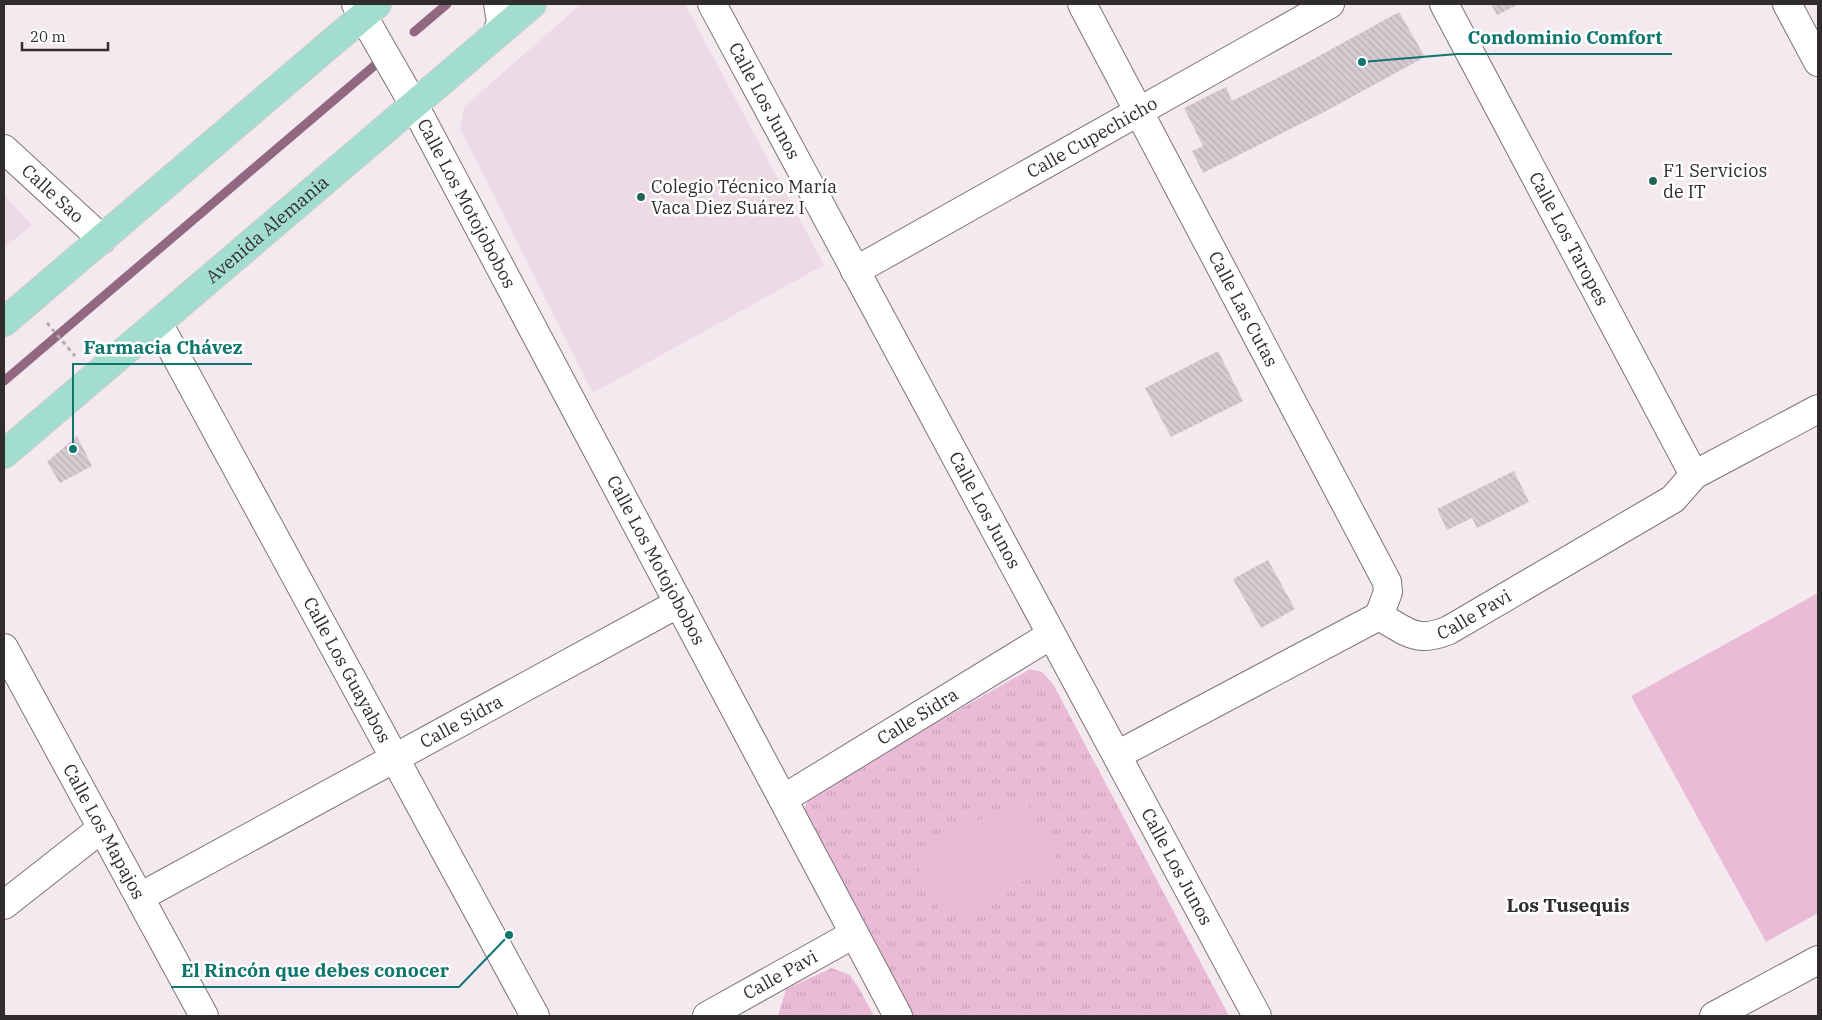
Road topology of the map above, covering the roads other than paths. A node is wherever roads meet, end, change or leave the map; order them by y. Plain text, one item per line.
1 (498, 4) edge
2 (532, 4) edge
3 (712, 4) edge
4 (1082, 4) edge
5 (1330, 4) edge
6 (1444, 4) edge
7 (1787, 4) edge
8 (365, 8) edge
9 (497, 33) junction
10 (1818, 62) edge
11 (414, 105) junction
12 (1139, 111) junction
13 (4, 149) edge
14 (102, 239) junction
15 (855, 271) junction
16 (4, 322) edge
17 (158, 323) junction
18 (1818, 409) edge
19 (4, 454) edge
20 (1694, 475) junction
21 (679, 603) junction
22 (1379, 616) junction
23 (1052, 635) junction
24 (4, 648) edge
25 (1117, 755) junction
26 (395, 758) junction
27 (783, 799) junction
28 (102, 828) junction
29 (140, 897) junction
30 (4, 905) edge
31 (854, 934) junction
32 (1818, 960) edge
33 (204, 1016) edge
34 (535, 1016) edge
35 (707, 1016) edge
36 (898, 1016) edge
37 (1257, 1016) edge
38 (1714, 1016) edge

1 - 9 street
2 - 9 main road, Avenida Alemania
3 - 15 street, Calle Los Junos
4 - 12 street, Calle Las Cutas
5 - 12 street, Calle Cupechicho
6 - 20 street, Calle Los Taropes
7 - 10 street
8 - 11 street, Calle Los Motojobobos
8 - 14 main road
9 - 11 main road, Avenida Alemania
11 - 17 main road, Avenida Alemania
11 - 21 street, Calle Los Motojobobos
12 - 15 street, Calle Cupechicho
12 - 22 street, Calle Las Cutas
13 - 14 street, Calle Sao
14 - 16 main road
15 - 23 street, Calle Los Junos
17 - 19 main road, Avenida Alemania
17 - 26 street, Calle Los Guayabos
18 - 20 street, Calle Pavi
20 - 22 street, Calle Pavi
21 - 26 street, Calle Sidra
21 - 27 street, Calle Los Motojobobos
22 - 25 street
23 - 25 street, Calle Los Junos
23 - 27 street, Calle Sidra
24 - 28 street, Calle Los Mapajos
25 - 37 street, Calle Los Junos
26 - 29 street, Calle Sidra
26 - 34 street, Calle Los Guayabos
27 - 31 street, Calle Los Motojobobos
28 - 29 street, Calle Los Mapajos
28 - 30 street
29 - 33 street, Calle Los Mapajos
31 - 35 street, Calle Pavi
31 - 36 street, Calle Los Motojobobos
32 - 38 street

